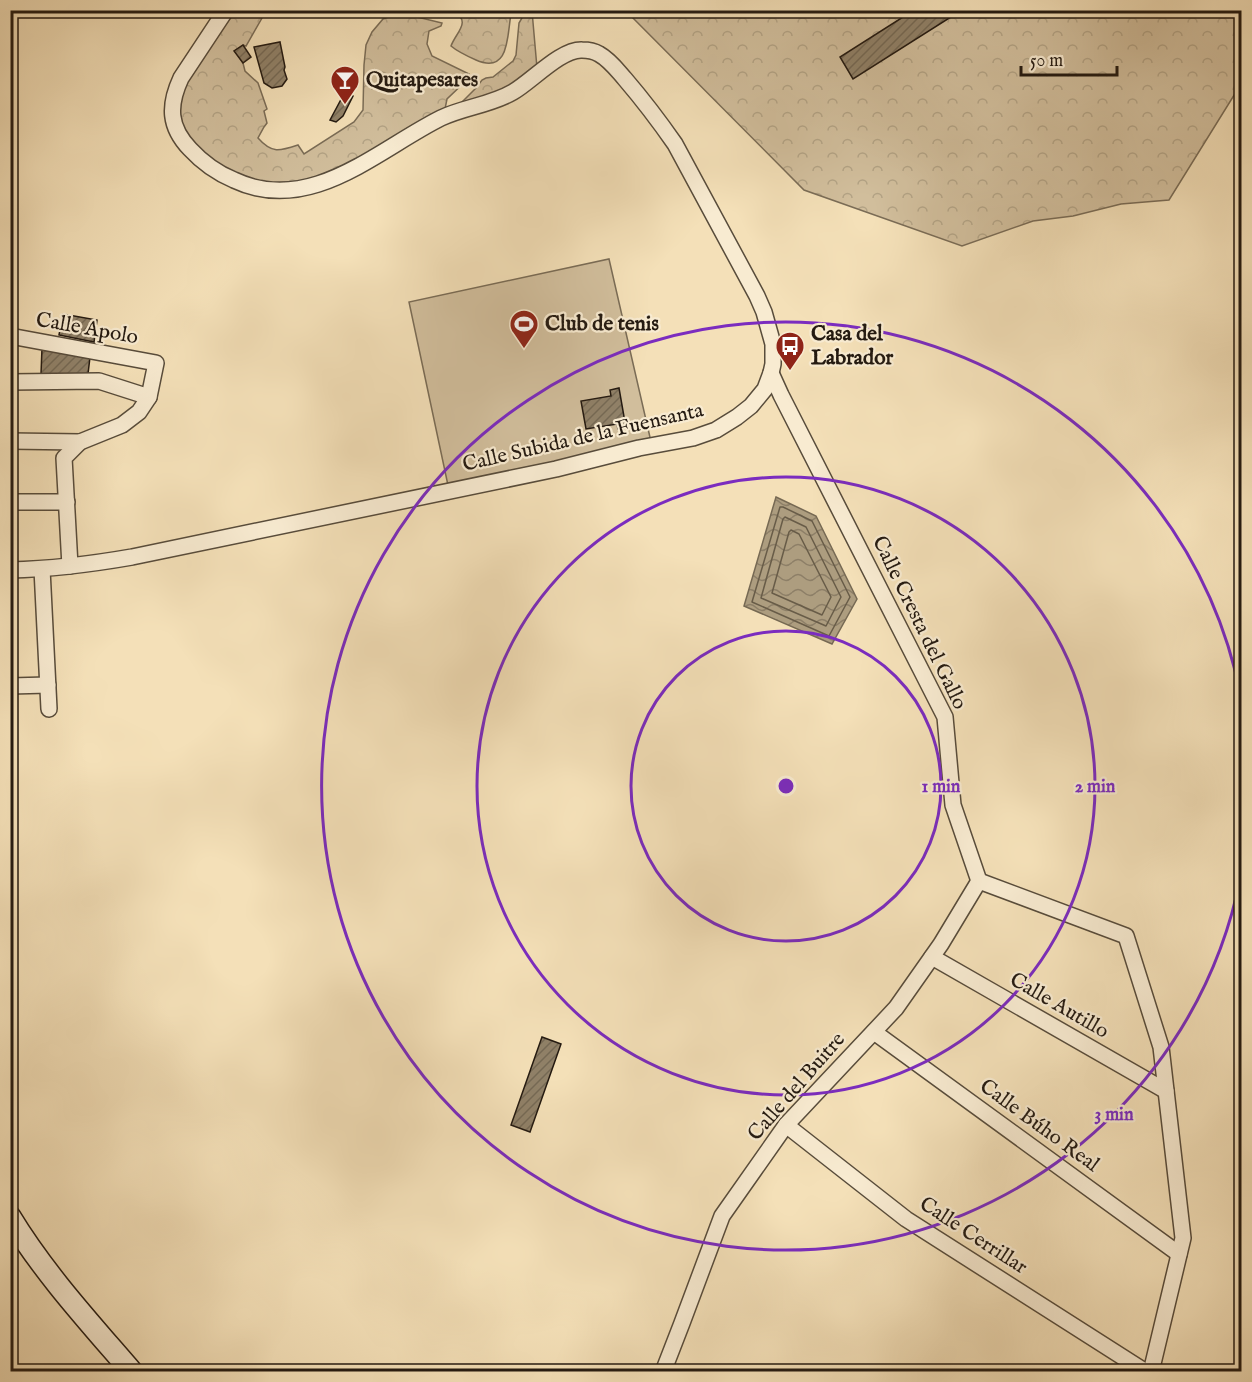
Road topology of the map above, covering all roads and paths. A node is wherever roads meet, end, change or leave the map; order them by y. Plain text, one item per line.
1 (226, 10) edge
2 (10, 336) edge
3 (771, 373) junction
4 (10, 382) edge
5 (149, 397) junction
6 (10, 441) edge
7 (80, 442) junction
8 (10, 502) edge
9 (67, 502) junction
10 (70, 566) junction
11 (42, 569) junction
12 (10, 570) edge
13 (48, 685) junction
14 (10, 686) edge
15 (49, 709) dead end
16 (979, 880) junction
17 (932, 957) junction
18 (874, 1032) junction
19 (1166, 1091) junction
20 (786, 1125) junction
21 (10, 1217) edge
22 (1179, 1254) junction
23 (132, 1371) edge
24 (663, 1371) edge
25 (1148, 1371) edge

1 - 3 street, Calle Subida de la Fuensanta
2 - 5 street, Calle Apolo
3 - 10 street, Calle Subida de la Fuensanta
3 - 16 street, Calle Cresta del Gallo
4 - 5 street
5 - 7 street
6 - 7 street
7 - 9 street
8 - 9 street
9 - 10 street
10 - 11 street, Calle Subida de la Fuensanta
11 - 12 street, Calle Subida de la Fuensanta
11 - 13 street
13 - 14 street
13 - 15 street
16 - 17 street, Calle del Buitre
16 - 19 street
17 - 18 street, Calle del Buitre
17 - 19 street, Calle Autillo
18 - 20 street, Calle del Buitre
18 - 22 street, Calle Búho Real
19 - 22 street
20 - 24 street, Calle del Buitre
20 - 25 street, Calle Cerrillar
21 - 23 main road
22 - 25 street

